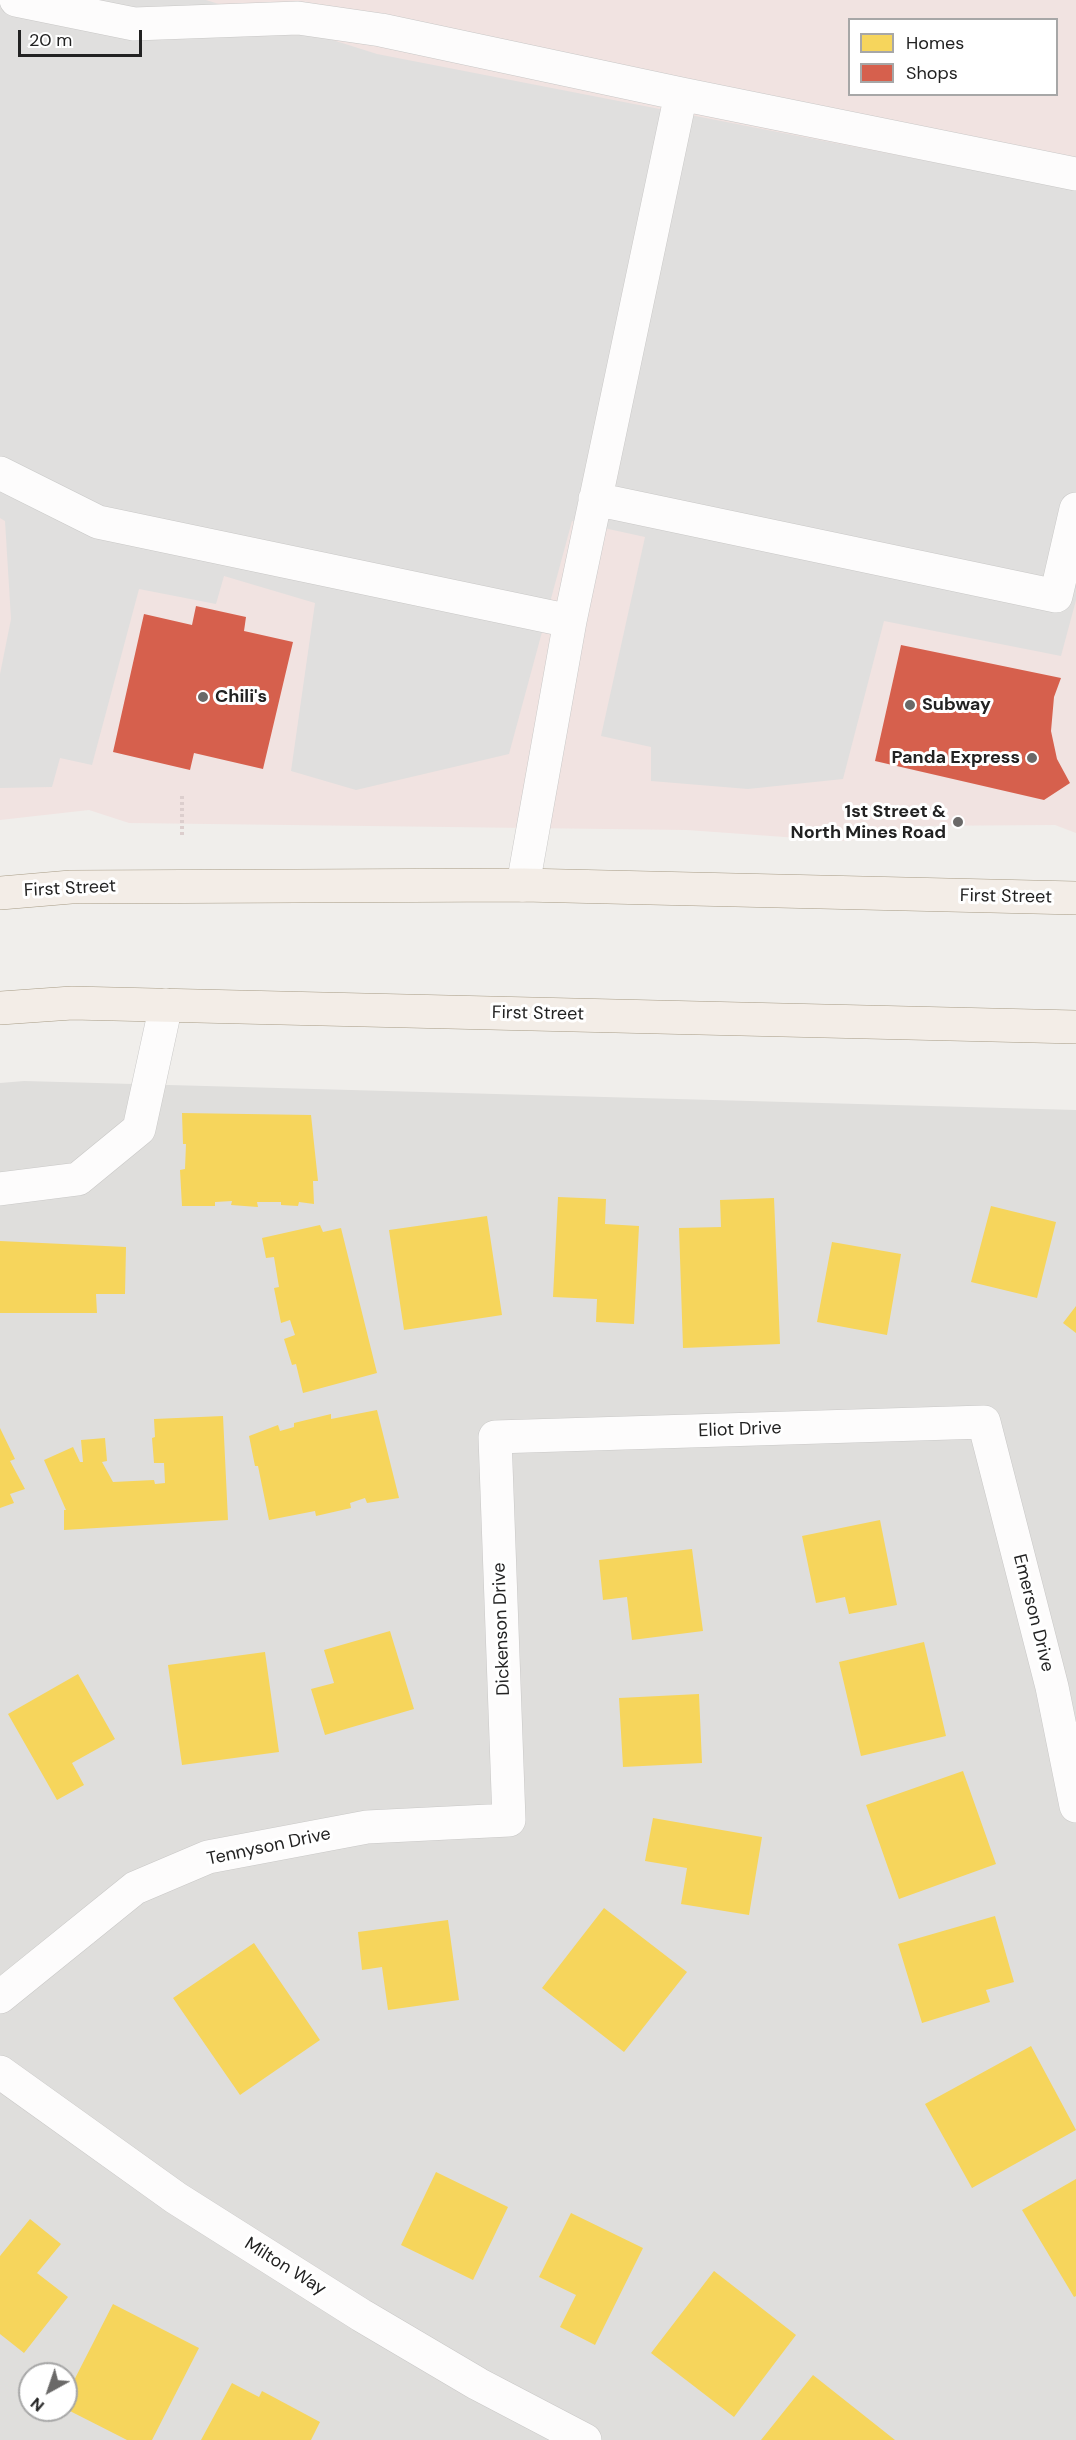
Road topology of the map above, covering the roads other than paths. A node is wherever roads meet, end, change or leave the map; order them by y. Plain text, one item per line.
1 (16, 0) edge
2 (681, 94) junction
3 (1076, 174) edge
4 (0, 473) edge
5 (595, 499) junction
6 (1076, 509) edge
7 (570, 621) junction
8 (523, 885) junction
9 (0, 893) edge
10 (1076, 898) edge
11 (166, 1005) junction
12 (0, 1008) edge
13 (1076, 1027) edge
14 (0, 1189) edge
15 (984, 1422) joint
16 (495, 1437) joint
17 (1076, 1806) edge
18 (509, 1820) joint
19 (0, 1997) edge
20 (0, 2072) edge
21 (585, 2440) edge

1 - 2 street
2 - 3 street
2 - 5 street
4 - 7 street
5 - 6 street
5 - 7 street
7 - 8 street
8 - 9 main road, First Street
8 - 10 main road, First Street
11 - 12 main road, First Street
11 - 13 main road, First Street
11 - 14 street
15 - 16 street, Eliot Drive
15 - 17 street, Emerson Drive
16 - 18 street, Dickenson Drive
18 - 19 street, Tennyson Drive
20 - 21 street, Milton Way

